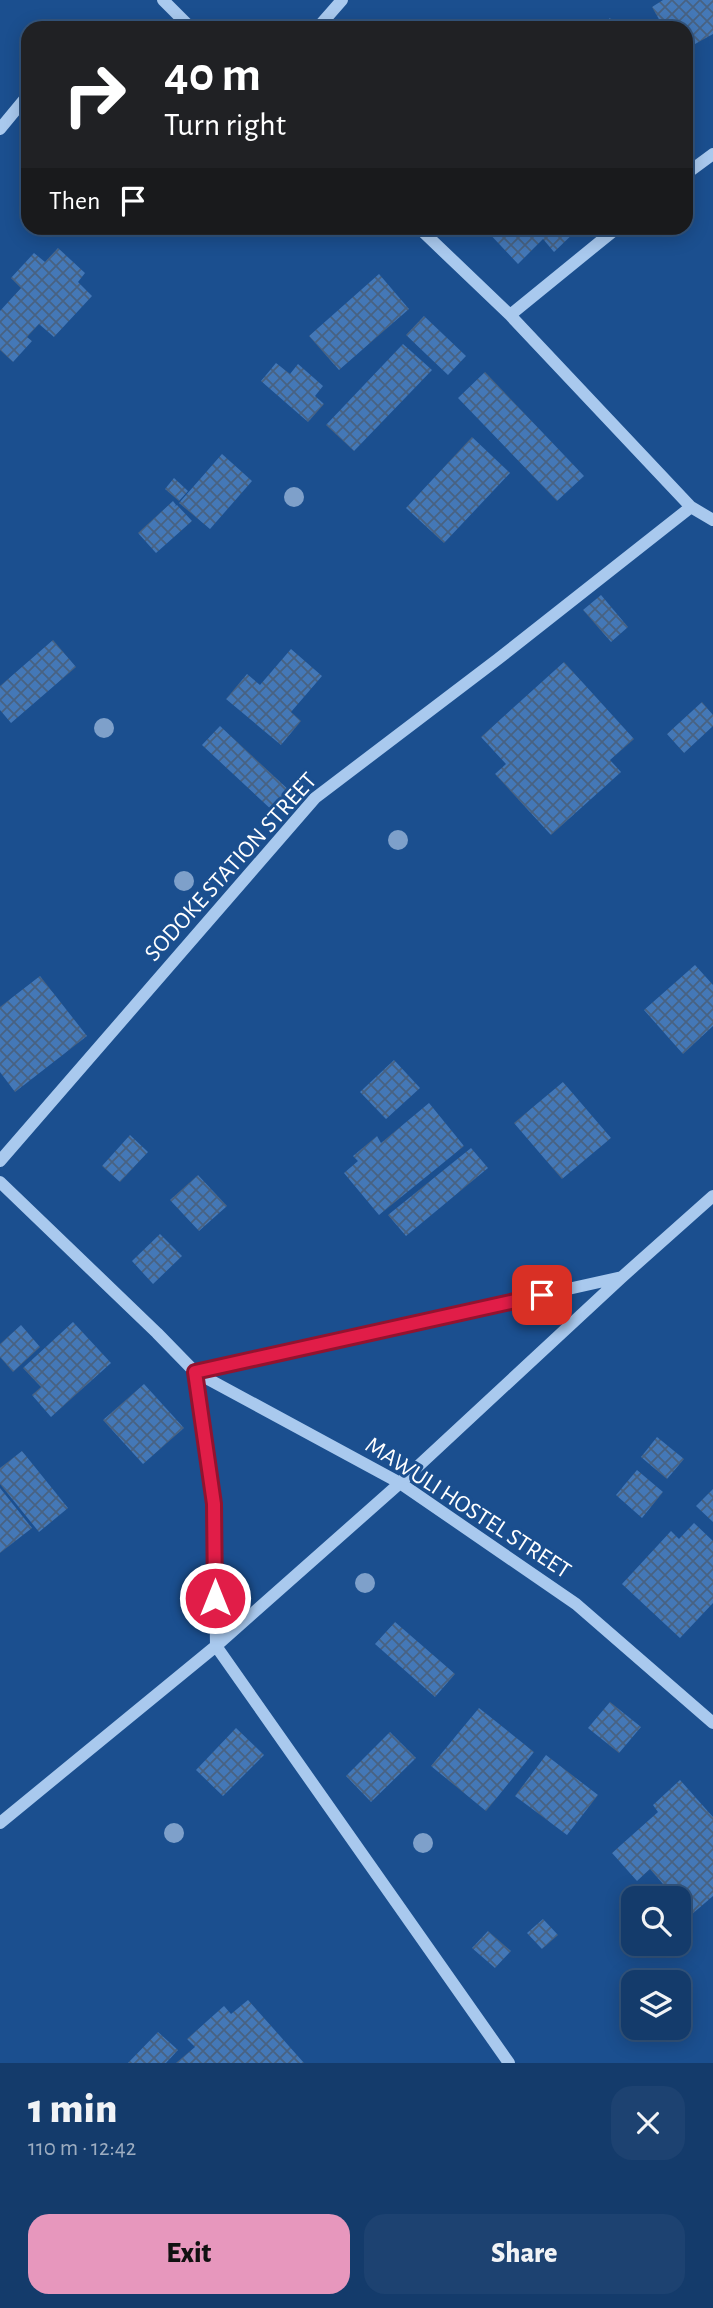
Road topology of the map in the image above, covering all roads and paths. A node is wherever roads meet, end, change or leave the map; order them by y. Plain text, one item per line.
1 (163, 0) edge
2 (342, 0) edge
3 (187, 21) edge
4 (324, 21) edge
5 (21, 104) edge
6 (0, 129) edge
7 (713, 154) edge
8 (693, 169) edge
9 (426, 235) edge
10 (608, 235) edge
11 (510, 316) junction
12 (691, 507) junction
13 (713, 520) edge
14 (0, 1161) edge
15 (0, 1182) edge
16 (711, 1202) edge
17 (622, 1277) junction
18 (195, 1372) junction
19 (400, 1483) junction
20 (216, 1646) junction
21 (713, 1723) edge
22 (0, 1823) edge
23 (509, 2063) edge

1 - 3 street
2 - 4 street
5 - 6 street
7 - 8 street
9 - 11 street
10 - 11 street
11 - 12 street
12 - 13 street
12 - 14 street, SODOKE STATION STREET
15 - 18 street, MAWULI HOSTEL STREET
16 - 17 street
17 - 18 street
17 - 19 street
18 - 19 street, MAWULI HOSTEL STREET
18 - 20 street
19 - 20 street
19 - 21 street, MAWULI HOSTEL STREET
20 - 22 street
20 - 23 street

